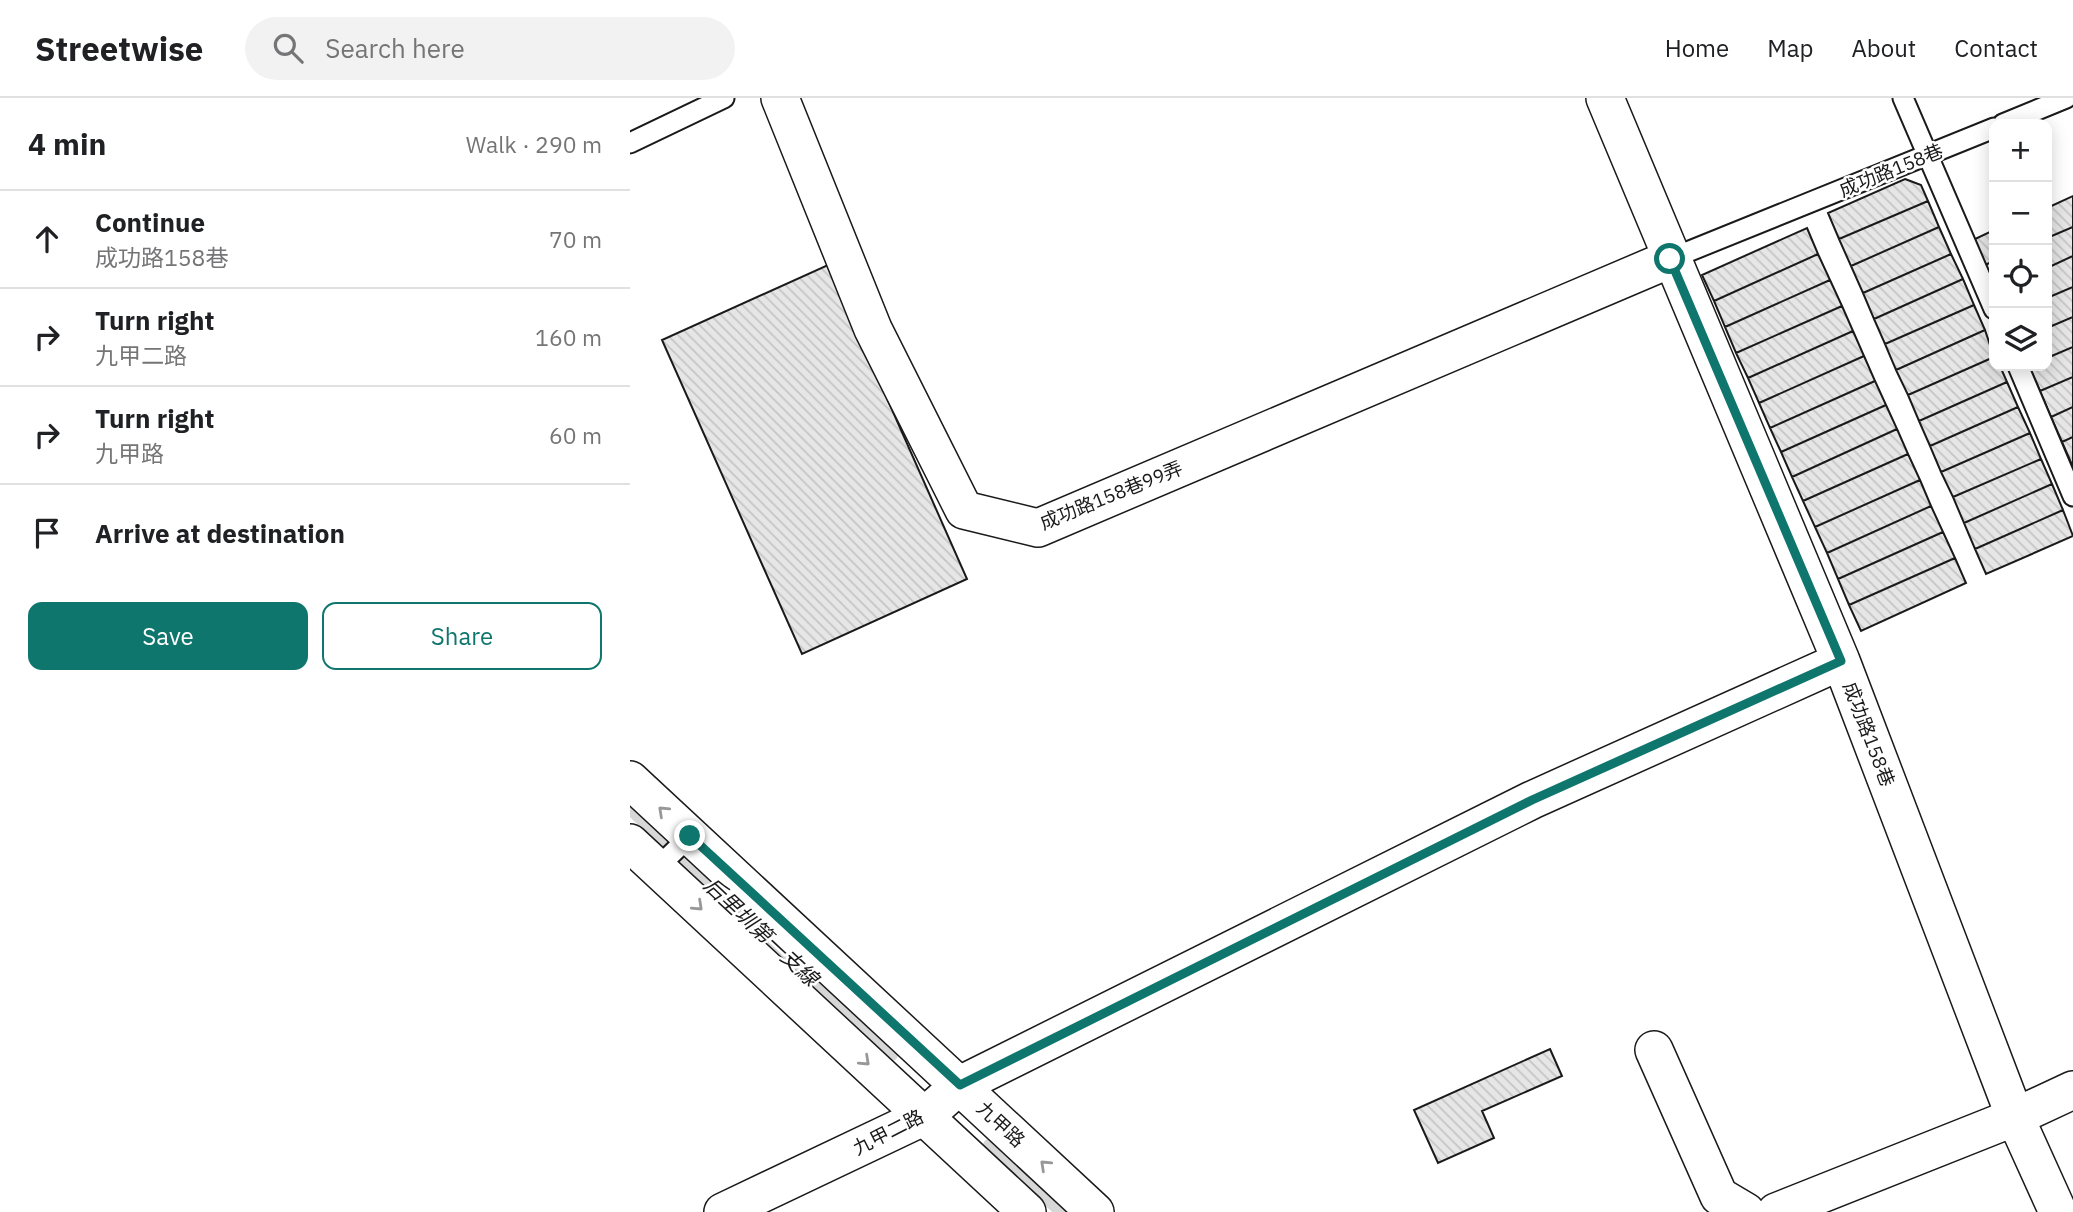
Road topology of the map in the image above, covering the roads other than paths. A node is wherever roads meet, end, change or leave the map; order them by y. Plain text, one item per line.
1 (724, 98) edge
2 (780, 98) edge
3 (1605, 98) edge
4 (1903, 98) edge
5 (2066, 98) edge
6 (2015, 119) edge
7 (1989, 130) edge
8 (630, 142) edge
9 (1929, 155) junction
10 (1670, 259) junction
11 (1994, 308) edge
12 (2020, 371) edge
13 (2073, 496) edge
14 (1841, 661) junction
15 (630, 780) edge
16 (690, 836) junction
17 (630, 843) edge
18 (657, 868) junction
19 (1654, 1050) dead end
20 (960, 1085) junction
21 (2073, 1090) edge
22 (925, 1116) junction
23 (2015, 1117) junction
24 (723, 1212) edge
25 (1027, 1212) edge
26 (1095, 1212) edge
27 (1746, 1212) edge
28 (1776, 1212) edge
29 (2058, 1212) edge

1 - 8 lane
2 - 10 street, 成功路158巷99弄
3 - 10 street, 成功路158巷
4 - 9 lane
5 - 6 lane
7 - 9 lane, 成功路158巷
9 - 10 lane, 成功路158巷
9 - 11 lane
10 - 14 street, 成功路158巷
12 - 13 lane
14 - 20 street, 九甲二路
14 - 23 street, 成功路158巷
16 -> 15 street, 九甲路
16 - 18 lane
16 - 20 street, 九甲路
17 - 18 street
18 -> 22 street
19 - 27 street
20 - 22 street, 九甲二路
26 -> 20 street, 九甲路
21 - 23 street
22 - 24 street, 九甲二路
22 - 25 street
23 - 28 street
23 - 29 street, 成功路158巷

